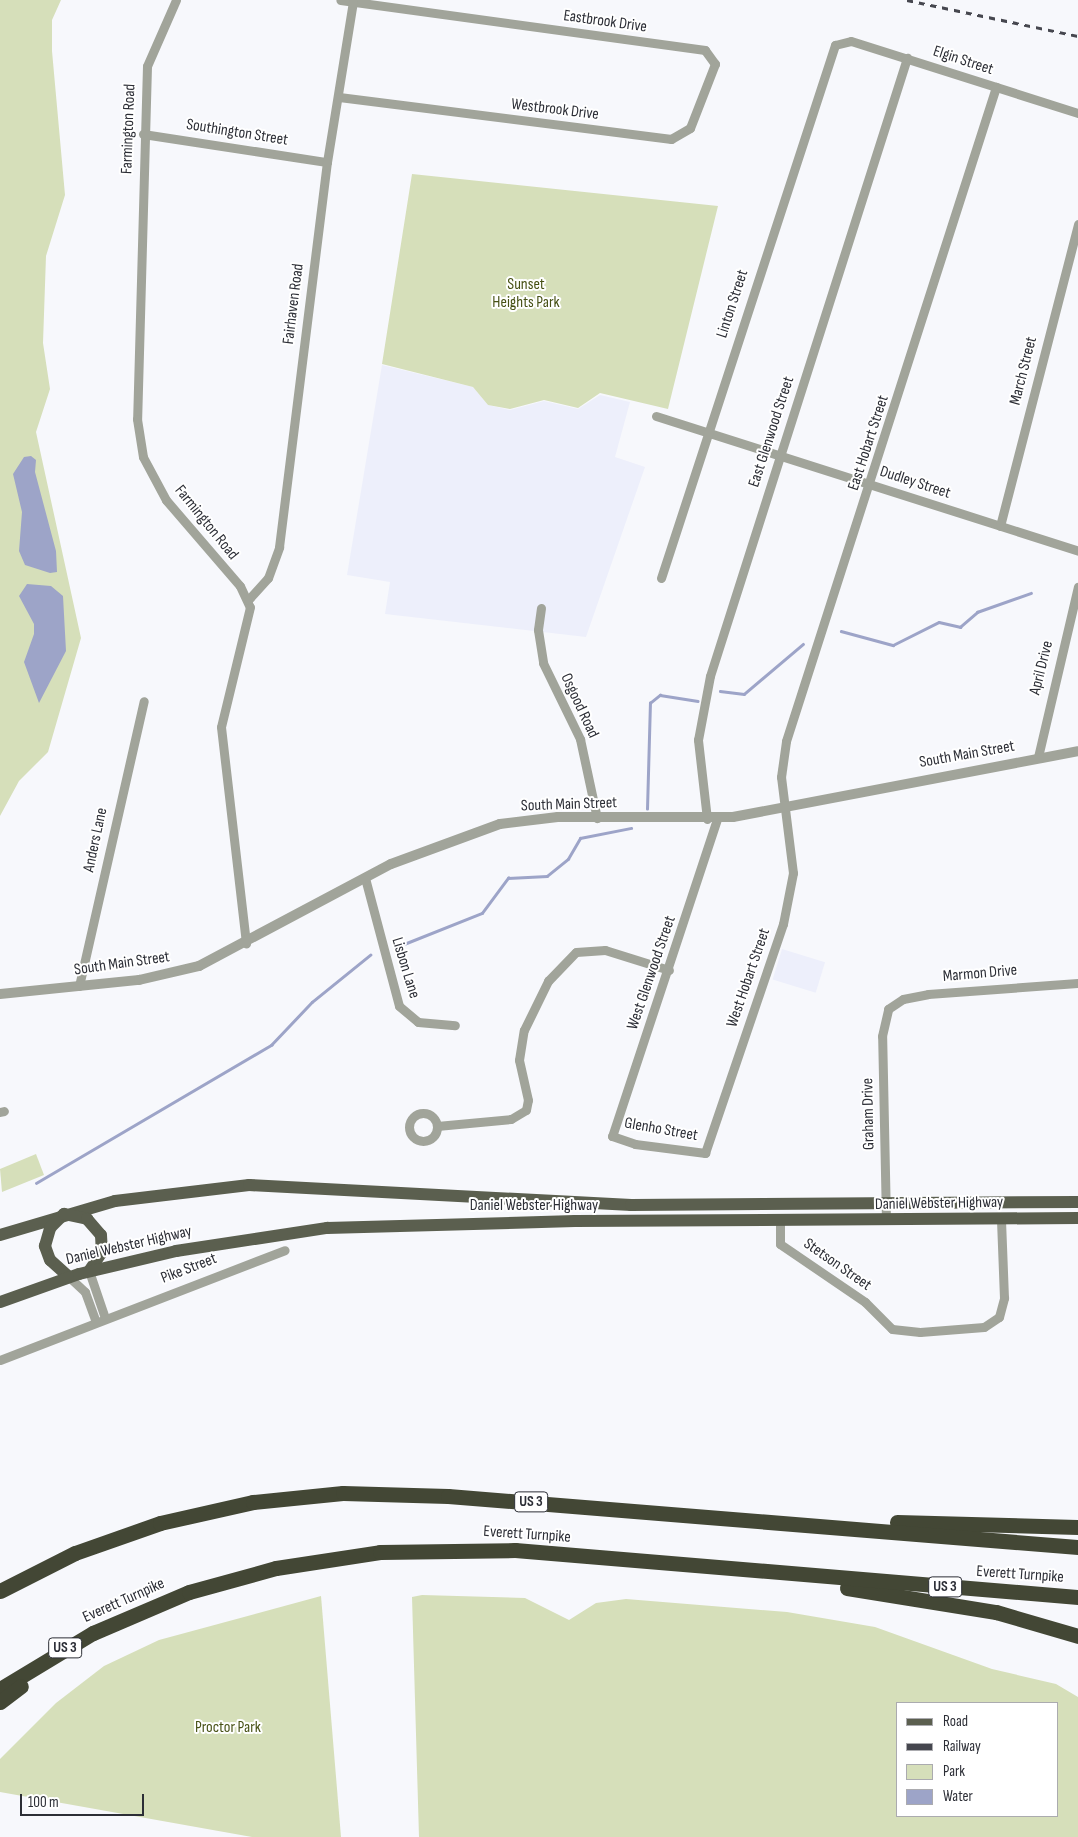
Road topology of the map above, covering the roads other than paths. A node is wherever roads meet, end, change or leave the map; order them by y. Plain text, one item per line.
1 (176, 0) edge
2 (340, 0) edge
3 (353, 2) junction
4 (839, 41) joint
5 (715, 58) joint
6 (907, 58) junction
7 (996, 87) junction
8 (339, 97) junction
9 (1078, 113) edge
10 (143, 134) junction
11 (327, 162) junction
12 (1078, 224) edge
13 (656, 416) dead end
14 (708, 432) junction
15 (781, 456) junction
16 (872, 485) junction
17 (1000, 526) junction
18 (1078, 551) edge
19 (661, 578) dead end
20 (1078, 587) edge
21 (248, 600) junction
22 (541, 608) dead end
23 (144, 701) dead end
24 (1078, 750) edge
25 (1038, 757) junction
26 (785, 809) junction
27 (597, 818) junction
28 (712, 819) junction
29 (365, 878) junction
30 (246, 944) junction
31 (669, 970) junction
32 (1078, 983) edge
33 (79, 986) junction
34 (0, 994) edge
35 (888, 1009) joint
36 (455, 1025) dead end
37 (437, 1126) dead end
38 (612, 1136) joint
39 (705, 1153) joint
40 (1078, 1202) edge
41 (886, 1206) junction
42 (64, 1214) junction
43 (1078, 1218) edge
44 (886, 1220) junction
45 (1001, 1220) junction
46 (780, 1222) junction
47 (0, 1235) edge
48 (285, 1250) dead end
49 (89, 1271) junction
50 (69, 1277) junction
51 (0, 1302) edge
52 (100, 1320) junction
53 (0, 1360) edge
54 (719, 1517) junction
55 (1078, 1528) edge
56 (1078, 1547) edge
57 (813, 1576) junction
58 (0, 1591) edge
59 (1078, 1597) edge
60 (133, 1614) junction
61 (1078, 1636) edge
62 (0, 1689) edge
63 (0, 1702) edge

1 - 10 street, Farmington Road
2 - 3 street, Eastbrook Drive
3 - 5 street, Eastbrook Drive
3 - 8 street, Fairhaven Road
4 - 6 street, Elgin Street
4 - 14 street, Linton Street
5 - 8 street, Westbrook Drive
6 - 7 street, Elgin Street
6 - 15 street, East Glenwood Street
7 - 9 street, Elgin Street
7 - 16 street, East Hobart Street
8 - 11 street, Fairhaven Road
10 - 11 street, Southington Street
10 - 21 street, Farmington Road
11 - 21 street, Fairhaven Road
12 - 17 street, March Street
13 - 14 street, Dudley Street
14 - 15 street, Dudley Street
14 - 19 street, Linton Street
15 - 16 street, Dudley Street
15 - 28 street, East Glenwood Street
16 - 17 street, Dudley Street
16 - 26 street, East Hobart Street
17 - 18 street, Dudley Street
20 - 25 street, April Drive
21 - 30 street
22 - 27 street, Osgood Road
23 - 33 street, Anders Lane
24 - 25 street, South Main Street
25 - 26 street, South Main Street
26 - 28 street, South Main Street
26 - 39 street, West Hobart Street
27 - 28 street, South Main Street
27 - 29 street, South Main Street
28 - 31 street, West Glenwood Street
29 - 30 street, South Main Street
29 - 36 street, Lisbon Lane
30 - 33 street, South Main Street
31 - 37 street
31 - 38 street, West Glenwood Street
32 - 35 street, Marmon Drive
33 - 34 street, South Main Street
35 - 41 street, Graham Drive
38 - 39 street, Glenho Street
40 - 41 main road, Daniel Webster Highway
41 - 42 main road, Daniel Webster Highway
41 - 44 street, Graham Drive
42 - 47 main road, Daniel Webster Highway
42 - 49 main road
42 - 50 main road
43 - 45 main road, Daniel Webster Highway
44 - 45 main road, Daniel Webster Highway
44 - 46 main road, Daniel Webster Highway
45 - 46 street, Stetson Street
46 - 49 main road, Daniel Webster Highway
48 - 52 street, Pike Street
49 - 50 main road, Daniel Webster Highway
49 - 52 street
50 - 51 main road, Daniel Webster Highway
50 - 52 street
52 - 53 street, Pike Street
54 - 55 highway
54 - 56 highway, Everett Turnpike / US 3
54 - 58 highway, Everett Turnpike / US 3
57 - 59 highway, Everett Turnpike / US 3
57 - 60 highway, Everett Turnpike / US 3
57 - 61 highway
60 - 62 highway, Everett Turnpike / US 3
60 - 63 highway

